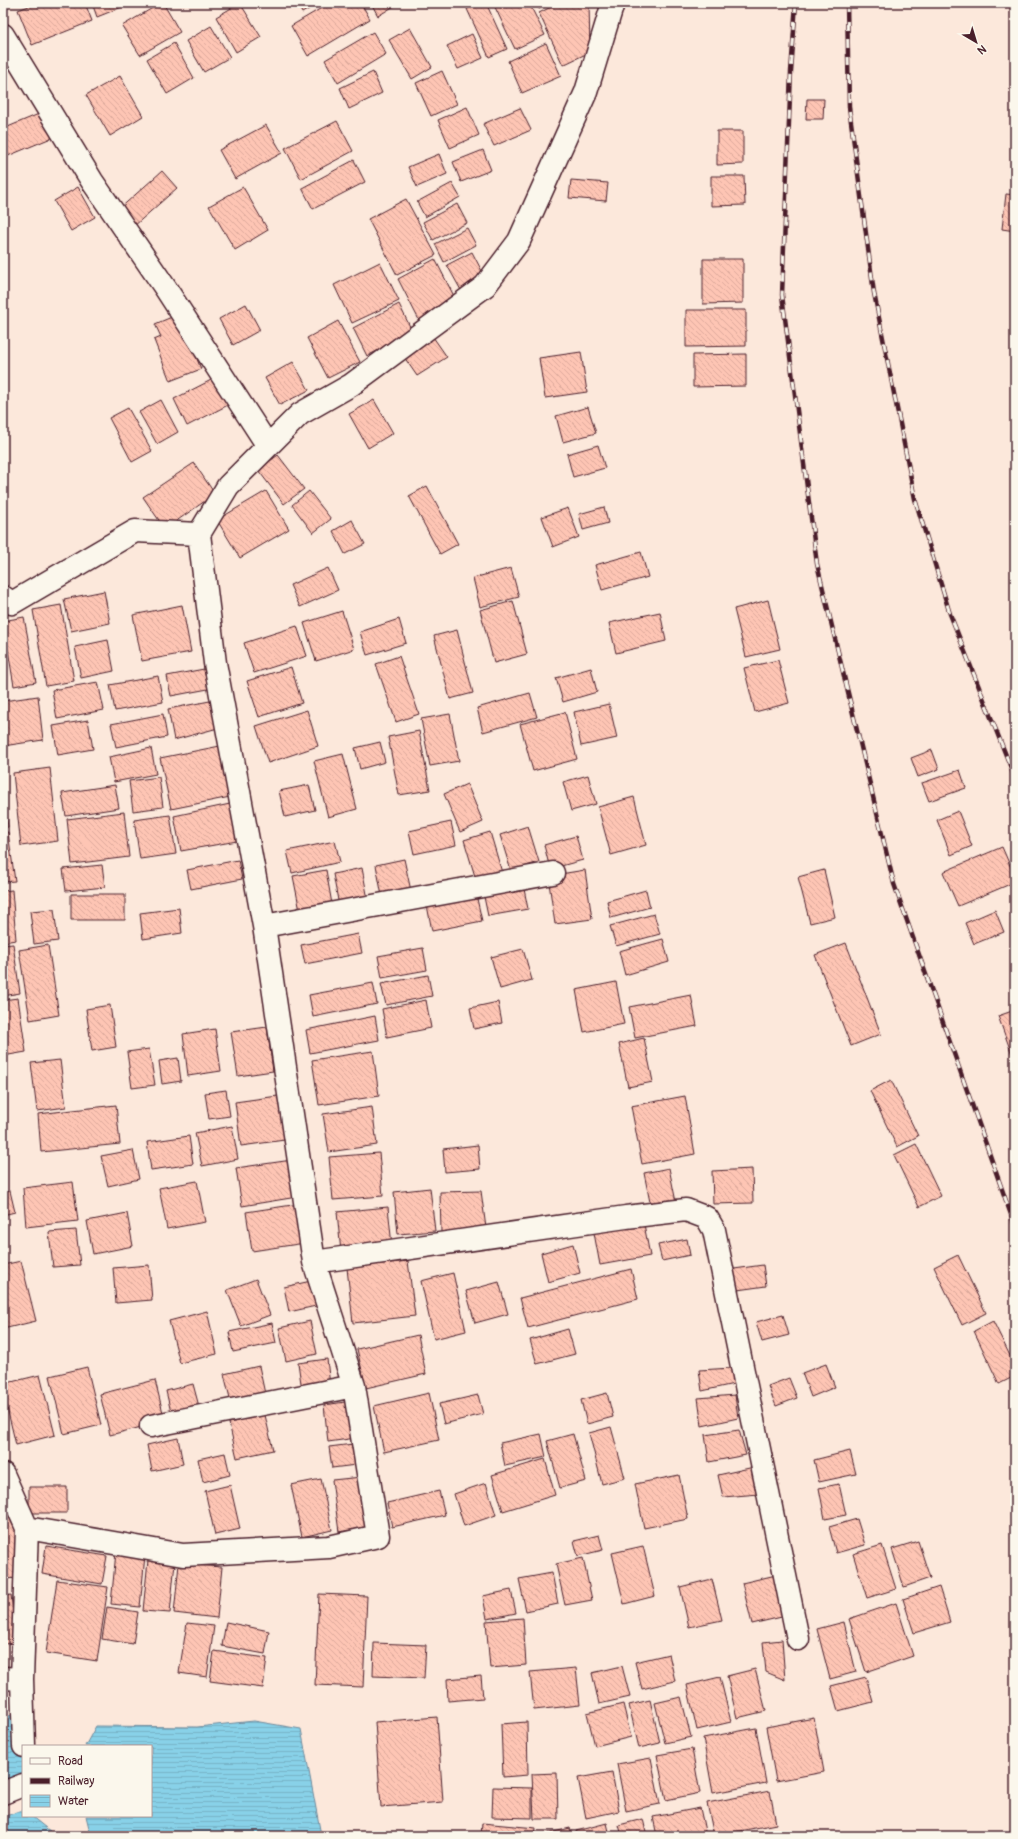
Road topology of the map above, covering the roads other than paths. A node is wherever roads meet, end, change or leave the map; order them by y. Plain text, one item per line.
1 (613, 3) edge
2 (3, 36) edge
3 (268, 446) junction
4 (199, 534) junction
5 (3, 597) edge
6 (554, 873) dead end
7 (264, 926) junction
8 (314, 1262) junction
9 (354, 1386) junction
10 (151, 1426) dead end
11 (3, 1474) edge
12 (27, 1528) junction
13 (798, 1639) dead end
14 (13, 1678) edge
15 (24, 1745) edge
16 (22, 1785) edge
17 (3, 1792) edge

1 - 3 street
2 - 3 street
3 - 4 street
4 - 5 street
4 - 7 street
6 - 7 street
7 - 8 street
8 - 9 street
8 - 13 street
9 - 10 street
9 - 12 street
11 - 12 street
12 - 14 street
14 - 15 street
16 - 17 street

